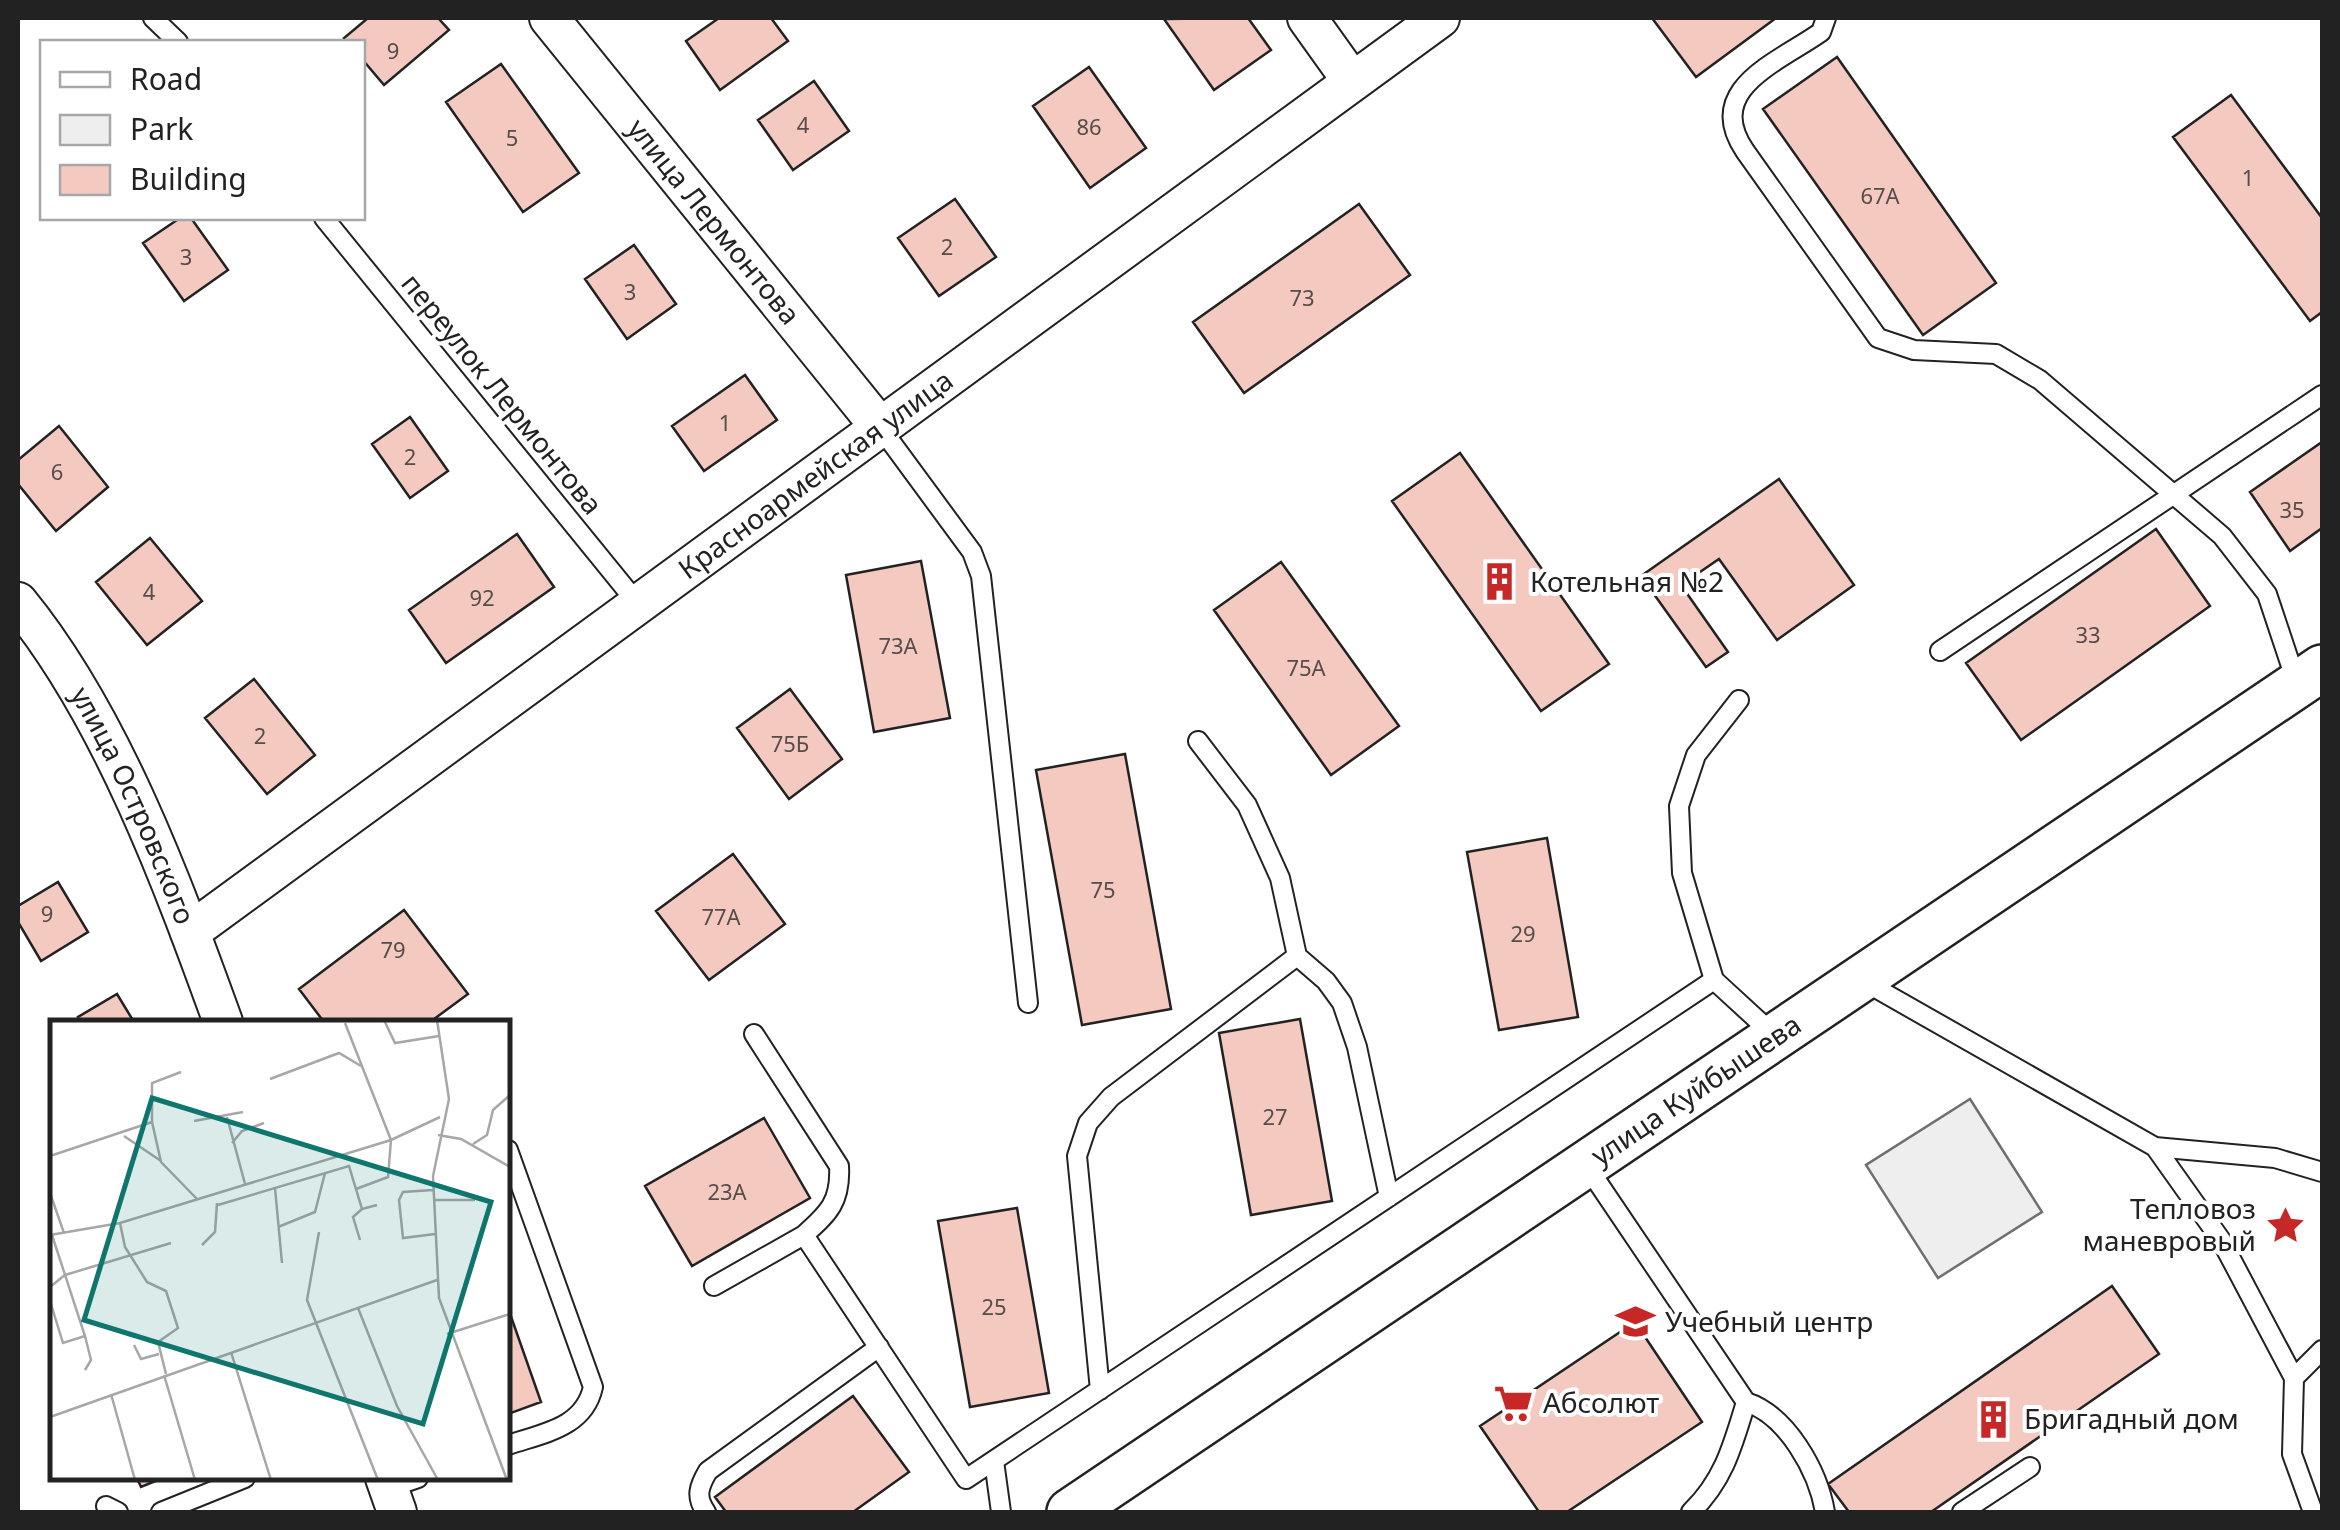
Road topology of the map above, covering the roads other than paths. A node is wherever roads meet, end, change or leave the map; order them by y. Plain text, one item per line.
1 (153, 18) edge
2 (549, 18) edge
3 (1308, 18) edge
4 (1440, 18) edge
5 (1826, 18) edge
6 (176, 40) edge
7 (1352, 82) junction
8 (326, 220) edge
9 (2322, 395) edge
10 (880, 427) junction
11 (2174, 495) junction
12 (638, 604) junction
13 (20, 611) edge
14 (1940, 651) dead end
15 (2310, 676) edge
16 (1739, 700) dead end
17 (1198, 741) dead end
18 (190, 932) junction
19 (1298, 956) junction
20 (1860, 979) junction
21 (1714, 980) junction
22 (1028, 1004) dead end
23 (222, 1020) edge
24 (754, 1034) dead end
25 (1776, 1036) junction
26 (2155, 1147) junction
27 (510, 1156) edge
28 (1585, 1164) junction
29 (2322, 1172) edge
30 (1389, 1197) junction
31 (804, 1235) junction
32 (714, 1286) dead end
33 (879, 1348) junction
34 (2322, 1350) edge
35 (2294, 1378) junction
36 (1100, 1390) junction
37 (1746, 1402) junction
38 (510, 1445) edge
39 (994, 1461) junction
40 (2030, 1467) dead end
41 (240, 1480) edge
42 (161, 1512) edge
43 (706, 1512) edge
44 (1001, 1512) edge
45 (1070, 1512) edge
46 (1691, 1512) edge
47 (1825, 1512) edge
48 (1962, 1512) edge
49 (2313, 1512) edge

1 - 6 lane
2 - 10 street, улица Лермонтова
3 - 7 street
4 - 7 street, Красноармейская улица
5 - 11 lane
7 - 10 street, Красноармейская улица
8 - 12 lane, переулок Лермонтова
9 - 11 lane
10 - 12 street, Красноармейская улица
10 - 22 lane
11 - 14 lane
11 - 15 lane
12 - 18 street, Красноармейская улица
13 - 18 street, улица Островского
15 - 20 street, улица Куйбышева
16 - 21 lane
17 - 19 lane
18 - 23 street, улица Островского
19 - 30 lane
19 - 36 lane
20 - 25 street, улица Куйбышева
20 - 26 lane
21 - 25 lane
21 - 30 lane
24 - 31 lane
25 - 28 street, улица Куйбышева
26 - 29 lane
26 - 35 lane
27 - 38 lane
28 - 37 lane
28 - 45 street, улица Куйбышева
30 - 36 lane
31 - 32 lane
31 - 33 lane
33 - 39 lane
33 - 43 lane
34 - 35 lane
35 - 49 lane
36 - 39 lane
37 - 46 lane
37 - 47 lane
39 - 44 lane
40 - 48 lane
41 - 42 lane

